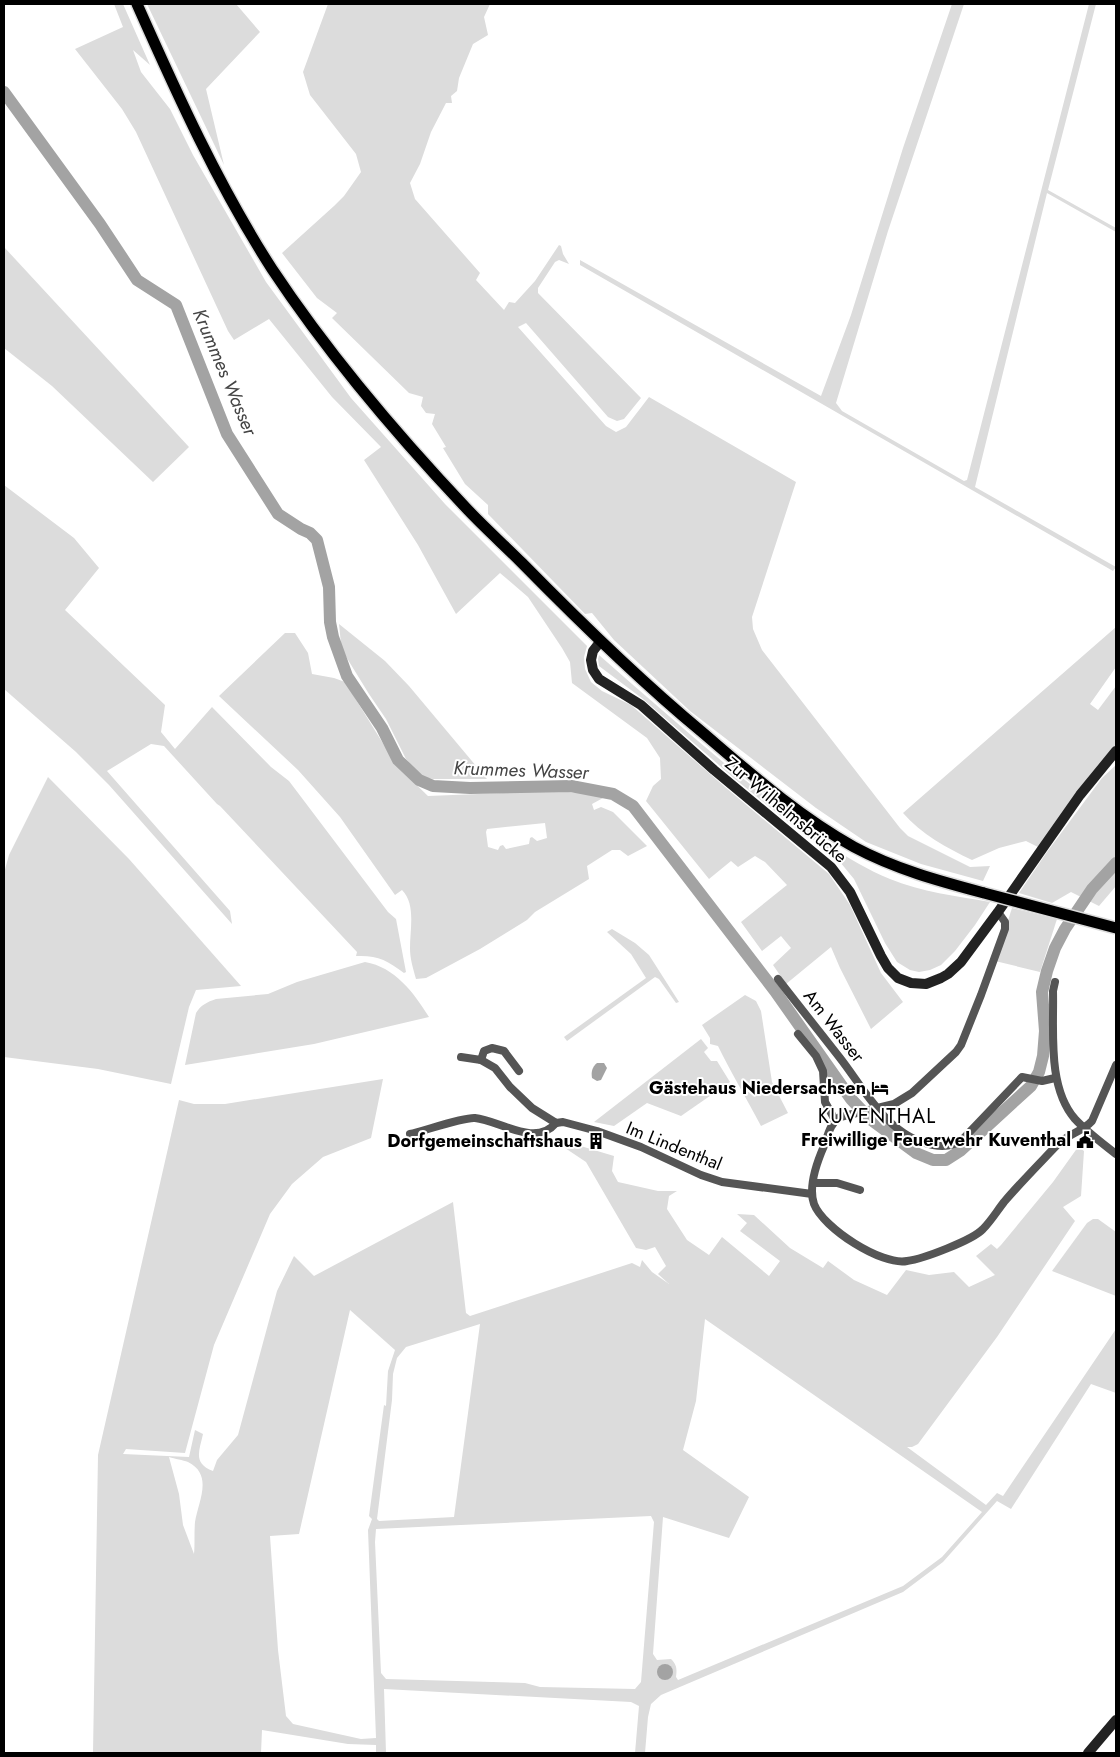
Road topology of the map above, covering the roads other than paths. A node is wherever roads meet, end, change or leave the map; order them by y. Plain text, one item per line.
1 (137, 4) edge
2 (600, 642) junction
3 (1116, 751) edge
4 (1006, 900) junction
5 (998, 912) junction
6 (1116, 928) edge
7 (778, 979) dead end
8 (1054, 982) dead end
9 (798, 1034) dead end
10 (461, 1057) dead end
11 (481, 1060) junction
12 (1116, 1065) edge
13 (519, 1071) dead end
14 (1055, 1078) junction
15 (877, 1109) junction
16 (836, 1120) junction
17 (556, 1123) junction
18 (1086, 1128) junction
19 (410, 1134) dead end
20 (1116, 1154) edge
21 (814, 1183) junction
22 (860, 1190) dead end
23 (812, 1194) junction
24 (1116, 1720) edge
25 (1088, 1753) edge

1 - 2 main road
2 - 5 street, Zur Wilhelmsbrücke
2 - 6 main road, bridge
3 - 4 street, Zur Wilhelmsbrücke
4 - 5 street, Zur Wilhelmsbrücke
4 - 6 street, bridge
5 - 15 street
7 - 15 street, Am Wasser
8 - 14 street
9 - 16 street
10 - 11 street
11 - 13 street
11 - 17 street
12 - 18 street
14 - 15 street, Am Wasser
14 - 18 street
15 - 16 street
16 - 21 street
17 - 19 street
17 - 23 street, Im Lindenthal
18 - 20 street
18 - 23 street
21 - 22 street
21 - 23 street
24 - 25 street

